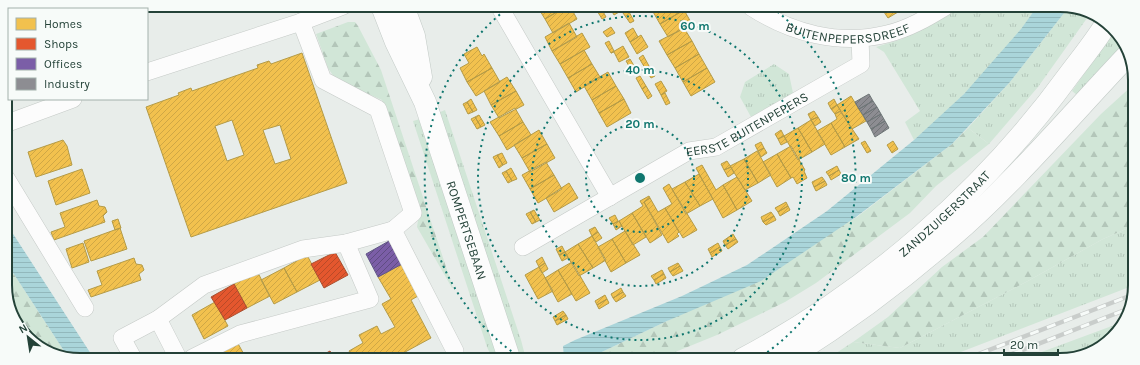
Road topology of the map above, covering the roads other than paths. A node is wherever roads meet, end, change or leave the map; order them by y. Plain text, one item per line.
1 (327, 12) edge
2 (384, 12) edge
3 (405, 12) edge
4 (502, 12) edge
5 (759, 12) edge
6 (936, 12) edge
7 (301, 22) junction
8 (1103, 28) edge
9 (860, 39) junction
10 (1124, 59) edge
11 (148, 72) edge
12 (70, 100) edge
13 (425, 102) junction
14 (12, 121) edge
15 (12, 188) edge
16 (610, 197) junction
17 (394, 230) junction
18 (346, 243) junction
19 (523, 247) dead end
20 (85, 308) dead end
21 (158, 319) junction
22 (454, 351) dead end
23 (130, 353) edge
24 (175, 353) edge
25 (202, 353) edge
26 (507, 353) edge
27 (755, 353) edge
28 (796, 353) edge

1 - 7 street
2 - 13 main road, ROMPERTSEBAAN
3 - 13 main road, ROMPERTSEBAAN
4 - 16 street
5 - 9 street, BUITENPEPERSDREEF
6 - 9 street, BUITENPEPERSDREEF
7 - 11 street
7 - 17 street
8 - 27 main road, ZANDZUIGERSTRAAT
9 - 16 street, EERSTE BUITENPEPERS
10 - 28 main road, ZANDZUIGERSTRAAT
12 - 14 street
13 - 26 main road, ROMPERTSEBAAN
15 - 20 street
16 - 19 street, EERSTE BUITENPEPERS
17 - 18 street
17 - 22 street
18 - 21 street
18 - 25 street
21 - 23 street
21 - 24 street

